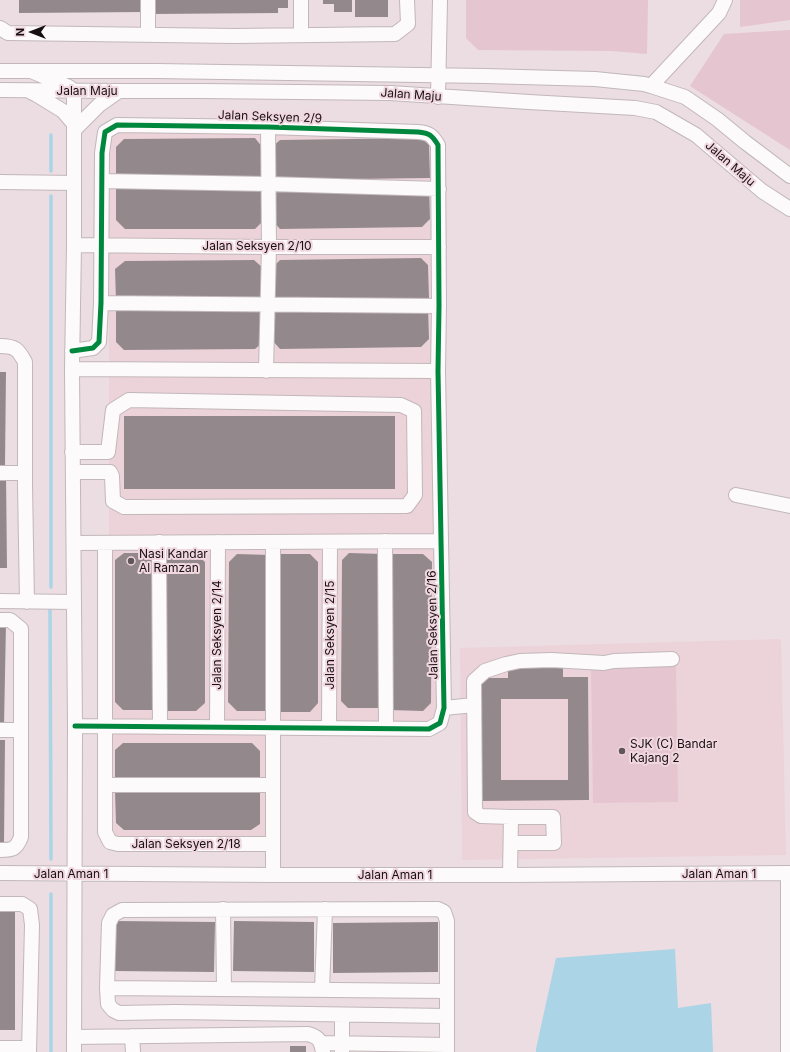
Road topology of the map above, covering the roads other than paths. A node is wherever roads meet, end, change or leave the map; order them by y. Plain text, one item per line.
1 (148, 0) edge
2 (301, 0) edge
3 (407, 0) edge
4 (440, 0) edge
5 (725, 0) edge
6 (0, 28) edge
7 (148, 34) junction
8 (301, 35) junction
9 (0, 71) edge
10 (31, 71) junction
11 (112, 71) junction
12 (439, 75) junction
13 (651, 86) junction
14 (0, 90) edge
15 (26, 91) junction
16 (74, 91) junction
17 (119, 91) junction
18 (438, 97) junction
19 (74, 127) junction
20 (268, 127) junction
21 (434, 139) joint
22 (790, 176) edge
23 (102, 181) junction
24 (0, 182) edge
25 (74, 183) junction
26 (268, 184) junction
27 (439, 189) junction
28 (790, 209) edge
29 (74, 245) junction
30 (101, 245) junction
31 (268, 247) junction
32 (439, 247) junction
33 (101, 303) junction
34 (268, 304) junction
35 (439, 306) junction
36 (0, 346) edge
37 (72, 351) junction
38 (72, 369) junction
39 (266, 371) junction
40 (438, 371) junction
41 (72, 452) junction
42 (73, 472) junction
43 (0, 473) edge
44 (25, 473) junction
45 (736, 495) dead end
46 (790, 506) edge
47 (385, 541) junction
48 (441, 541) junction
49 (159, 542) junction
50 (218, 542) junction
51 (273, 542) junction
52 (330, 542) junction
53 (74, 543) junction
54 (105, 543) junction
55 (0, 601) edge
56 (27, 602) junction
57 (74, 602) junction
58 (0, 620) edge
59 (672, 659) dead end
60 (474, 704) junction
61 (444, 708) junction
62 (75, 726) junction
63 (105, 726) junction
64 (160, 727) junction
65 (217, 727) junction
66 (273, 728) junction
67 (329, 728) junction
68 (386, 728) junction
69 (0, 730) edge
70 (20, 730) junction
71 (273, 784) junction
72 (105, 785) junction
73 (511, 816) junction
74 (511, 843) junction
75 (273, 844) junction
76 (0, 850) edge
77 (0, 873) edge
78 (789, 873) edge
79 (74, 874) junction
80 (273, 875) junction
81 (510, 875) junction
82 (0, 904) edge
83 (325, 909) junction
84 (223, 910) junction
85 (107, 988) junction
86 (224, 989) junction
87 (322, 990) junction
88 (447, 991) junction
89 (175, 1012) junction
90 (342, 1015) junction
91 (447, 1016) junction
92 (132, 1036) junction
93 (175, 1036) junction
94 (74, 1037) junction
95 (0, 1048) edge
96 (322, 1048) edge
97 (342, 1048) edge
98 (447, 1048) edge
99 (29, 1050) edge
100 (74, 1052) edge
101 (133, 1052) edge
102 (788, 1052) edge

1 - 7 street
2 - 8 street
3 - 8 street
4 - 12 street
5 - 13 street
6 - 7 street
7 - 8 street
9 - 10 street, Jalan Maju
10 - 11 street, Jalan Maju
10 - 16 street
11 - 12 street, Jalan Maju
11 - 16 street
12 - 13 street, Jalan Maju
12 - 18 street
13 - 22 street, Jalan Maju
14 - 15 street, Jalan Maju
15 - 16 street, Jalan Maju
15 - 19 street
16 - 17 street, Jalan Maju
16 - 19 street
17 - 18 street, Jalan Maju
17 - 19 street
18 - 28 street, Jalan Maju
19 - 25 street
20 - 21 street, Jalan Seksyen 2/9
20 - 23 street, Jalan Seksyen 2/9
20 - 26 street
21 - 27 street, Jalan Seksyen 2/16
23 - 26 street
23 - 30 street
24 - 25 street
25 - 29 street
26 - 27 street
26 - 31 street
27 - 32 street, Jalan Seksyen 2/16
29 - 30 street, Jalan Seksyen 2/10
29 - 37 street
30 - 31 street, Jalan Seksyen 2/10
30 - 33 street
31 - 32 street, Jalan Seksyen 2/10
31 - 34 street
32 - 35 street, Jalan Seksyen 2/16
33 - 34 street
33 - 37 street
34 - 35 street
34 - 39 street
35 - 40 street, Jalan Seksyen 2/16
36 - 44 street
37 - 38 street
38 - 39 street
38 - 41 street
39 - 40 street
40 - 48 street, Jalan Seksyen 2/16
41 - 42 street
41 - 42 street
42 - 53 street
43 - 44 street
44 - 56 street
45 - 46 street
47 - 48 street
47 - 52 street
47 - 68 street
48 - 61 street, Jalan Seksyen 2/16
49 - 50 street
49 - 54 street
49 - 64 street
50 - 51 street
50 - 65 street, Jalan Seksyen 2/14
51 - 52 street
51 - 66 street
52 - 67 street, Jalan Seksyen 2/15
53 - 54 street
53 - 57 street
54 - 63 street
55 - 56 street
56 - 57 street
57 - 62 street
58 - 70 street
59 - 60 street
60 - 61 street
60 - 73 street
61 - 68 street
62 - 63 street
62 - 79 street
63 - 64 street
63 - 72 street
64 - 65 street
65 - 66 street
66 - 67 street
66 - 71 street
67 - 68 street
69 - 70 street
70 - 76 street
71 - 72 street
71 - 75 street
72 - 75 street, Jalan Seksyen 2/18
73 - 74 street
73 - 74 street
74 - 81 street
75 - 80 street
77 - 79 street, Jalan Aman 1
78 - 81 street, Jalan Aman 1
78 - 102 street
79 - 80 street, Jalan Aman 1
79 - 94 street
80 - 81 street, Jalan Aman 1
82 - 99 street
83 - 84 street
83 - 87 street
83 - 88 street
84 - 85 street
84 - 86 street
85 - 86 street
85 - 89 street
86 - 87 street
87 - 88 street
88 - 91 street
89 - 90 street
89 - 93 street
90 - 91 street
90 - 97 street
91 - 98 street
92 - 93 street
92 - 94 street
92 - 101 street
93 - 96 street
94 - 100 street
95 - 99 street
96 - 97 street
97 - 98 street

